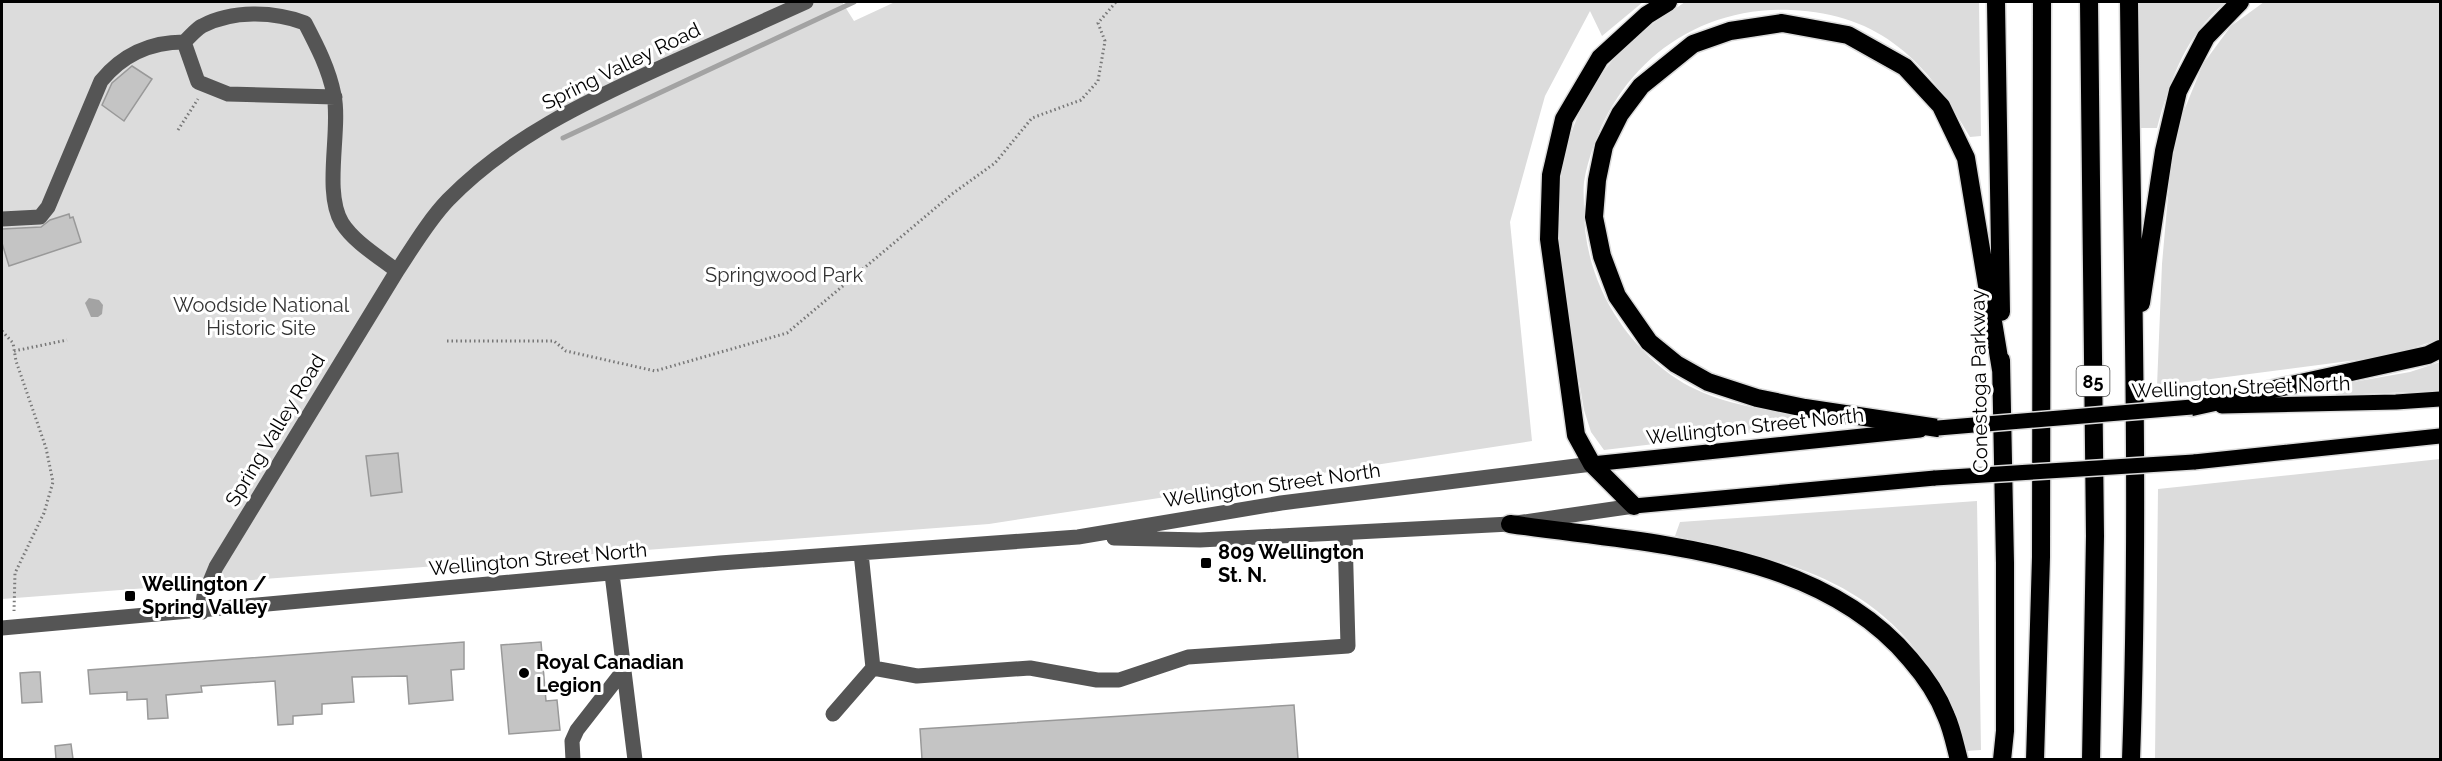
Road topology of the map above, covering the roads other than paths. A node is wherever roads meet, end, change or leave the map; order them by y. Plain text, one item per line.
1 (806, 2) edge
2 (1668, 2) edge
3 (1996, 2) edge
4 (2042, 2) edge
5 (2089, 2) edge
6 (2129, 2) edge
7 (2240, 2) edge
8 (184, 42) junction
9 (335, 97) junction
10 (2, 219) edge
11 (397, 271) junction
12 (2440, 349) edge
13 (2133, 353) junction
14 (2001, 370) junction
15 (2440, 399) edge
16 (2192, 407) junction
17 (1938, 428) junction
18 (2440, 436) edge
19 (1592, 464) junction
20 (1634, 506) junction
21 (1510, 524) junction
22 (1344, 534) junction
23 (1078, 537) junction
24 (861, 553) junction
25 (612, 574) junction
26 (202, 612) junction
27 (8, 628) edge
28 (873, 668) junction
29 (623, 671) junction
30 (833, 714) dead end
31 (573, 759) edge
32 (635, 759) edge
33 (1959, 759) edge
34 (2002, 759) edge
35 (2035, 759) edge
36 (2091, 759) edge
37 (2131, 759) edge

1 - 11 street, Spring Valley Road
2 - 19 highway
3 - 14 highway, Conestoga Parkway
4 - 35 highway
5 - 36 highway, 85
6 - 13 highway, 85
7 - 13 highway
8 - 9 street
8 - 9 street
8 - 10 street
9 - 11 street
11 - 26 street, Spring Valley Road
12 - 16 highway
13 - 37 highway, 85
14 - 17 highway
14 - 34 highway, Conestoga Parkway
15 - 16 main road, Wellington Street North
16 - 17 main road, Wellington Street North, bridge
17 - 19 main road, Wellington Street North
18 - 20 main road, Wellington Street North, bridge
19 - 20 highway
19 - 23 street, Wellington Street North
20 - 21 street, Wellington Street North
21 - 22 street, Wellington Street North
21 - 33 highway
22 - 23 street, Wellington Street North
22 - 28 street
23 - 24 street, Wellington Street North
24 - 25 street, Wellington Street North
24 - 28 street
25 - 26 street, Wellington Street North
25 - 29 street
26 - 27 street, Wellington Street North
28 - 30 street
29 - 31 street
29 - 32 street

